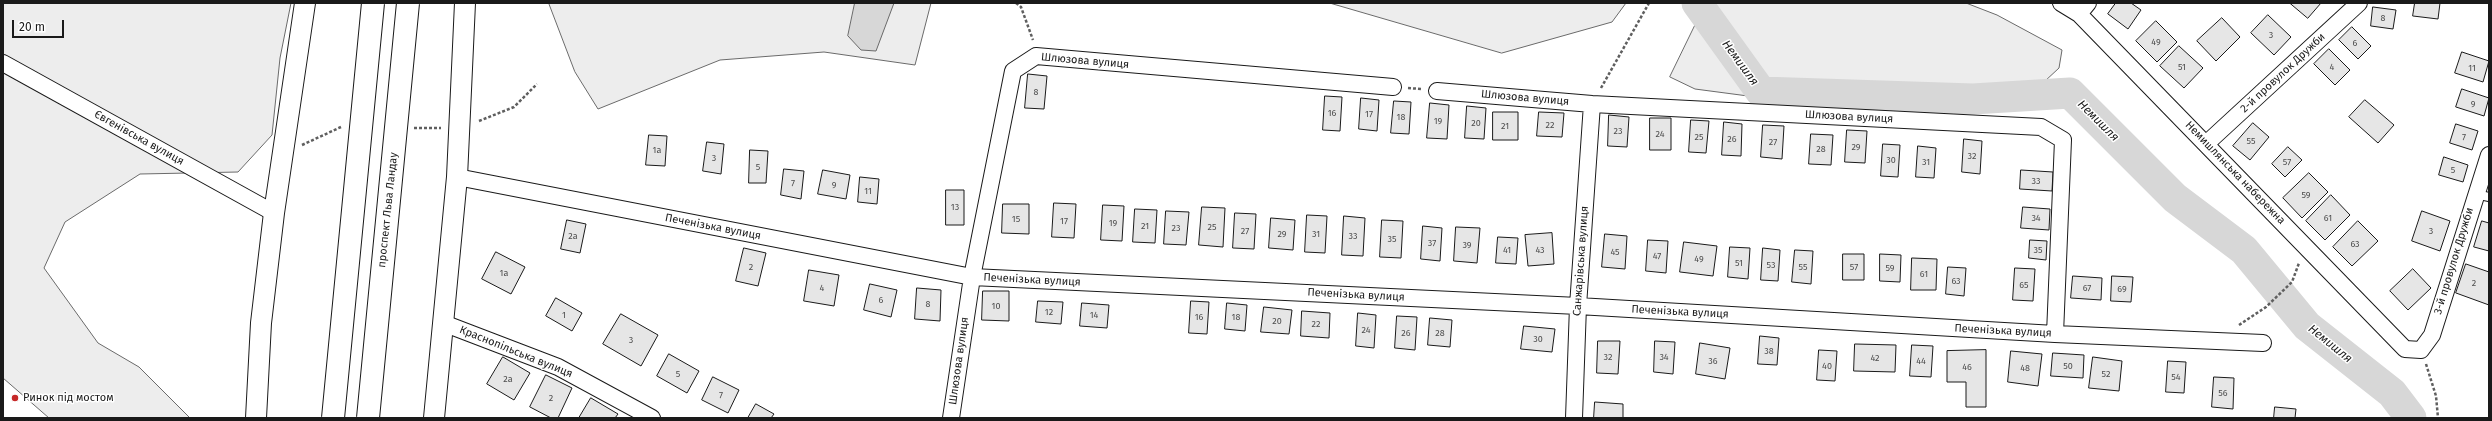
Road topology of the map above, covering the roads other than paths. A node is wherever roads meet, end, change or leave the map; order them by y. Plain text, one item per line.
1 (305, 3) edge
2 (373, 3) edge
3 (408, 3) edge
4 (465, 3) edge
5 (2061, 3) edge
6 (2359, 3) edge
7 (2084, 9) edge
8 (3, 63) edge
9 (1400, 87) road end
10 (1430, 90) road end
11 (1592, 104) junction
12 (2207, 143) junction
13 (2489, 155) edge
14 (457, 177) junction
15 (2482, 195) edge
16 (274, 213) junction
17 (972, 278) junction
18 (1578, 306) junction
19 (443, 323) junction
20 (2055, 334) junction
21 (2263, 343) dead end
22 (2413, 349) joint
23 (256, 418) edge
24 (333, 418) edge
25 (368, 418) edge
26 (434, 418) edge
27 (652, 418) edge
28 (951, 418) edge
29 (1574, 418) edge

1 - 16 street
2 - 24 main road, bridge
3 - 25 main road, проспект Льва Ландау, bridge
4 - 14 street
5 - 7 street, Немишлянська набережна
6 - 12 street, 2-й провулок Дружби
7 - 12 street, Немишлянська набережна
8 - 16 street, Євгенівська вулиця
9 - 17 street, Шлюзова вулиця
10 - 11 street, Шлюзова вулиця
11 - 18 street, Санжарівська вулиця
11 - 20 street, Шлюзова вулиця
12 - 22 street, Немишлянська набережна
13 - 15 street, 3-й провулок Дружби
14 - 17 street, Печенізька вулиця
14 - 19 street
15 - 22 street, 3-й провулок Дружби
16 - 23 street
17 - 18 street, Печенізька вулиця
17 - 28 street, Шлюзова вулиця
18 - 20 street, Печенізька вулиця
18 - 29 street, Санжарівська вулиця
19 - 26 street
19 - 27 street, Краснопільська вулиця
20 - 21 street, Печенізька вулиця

